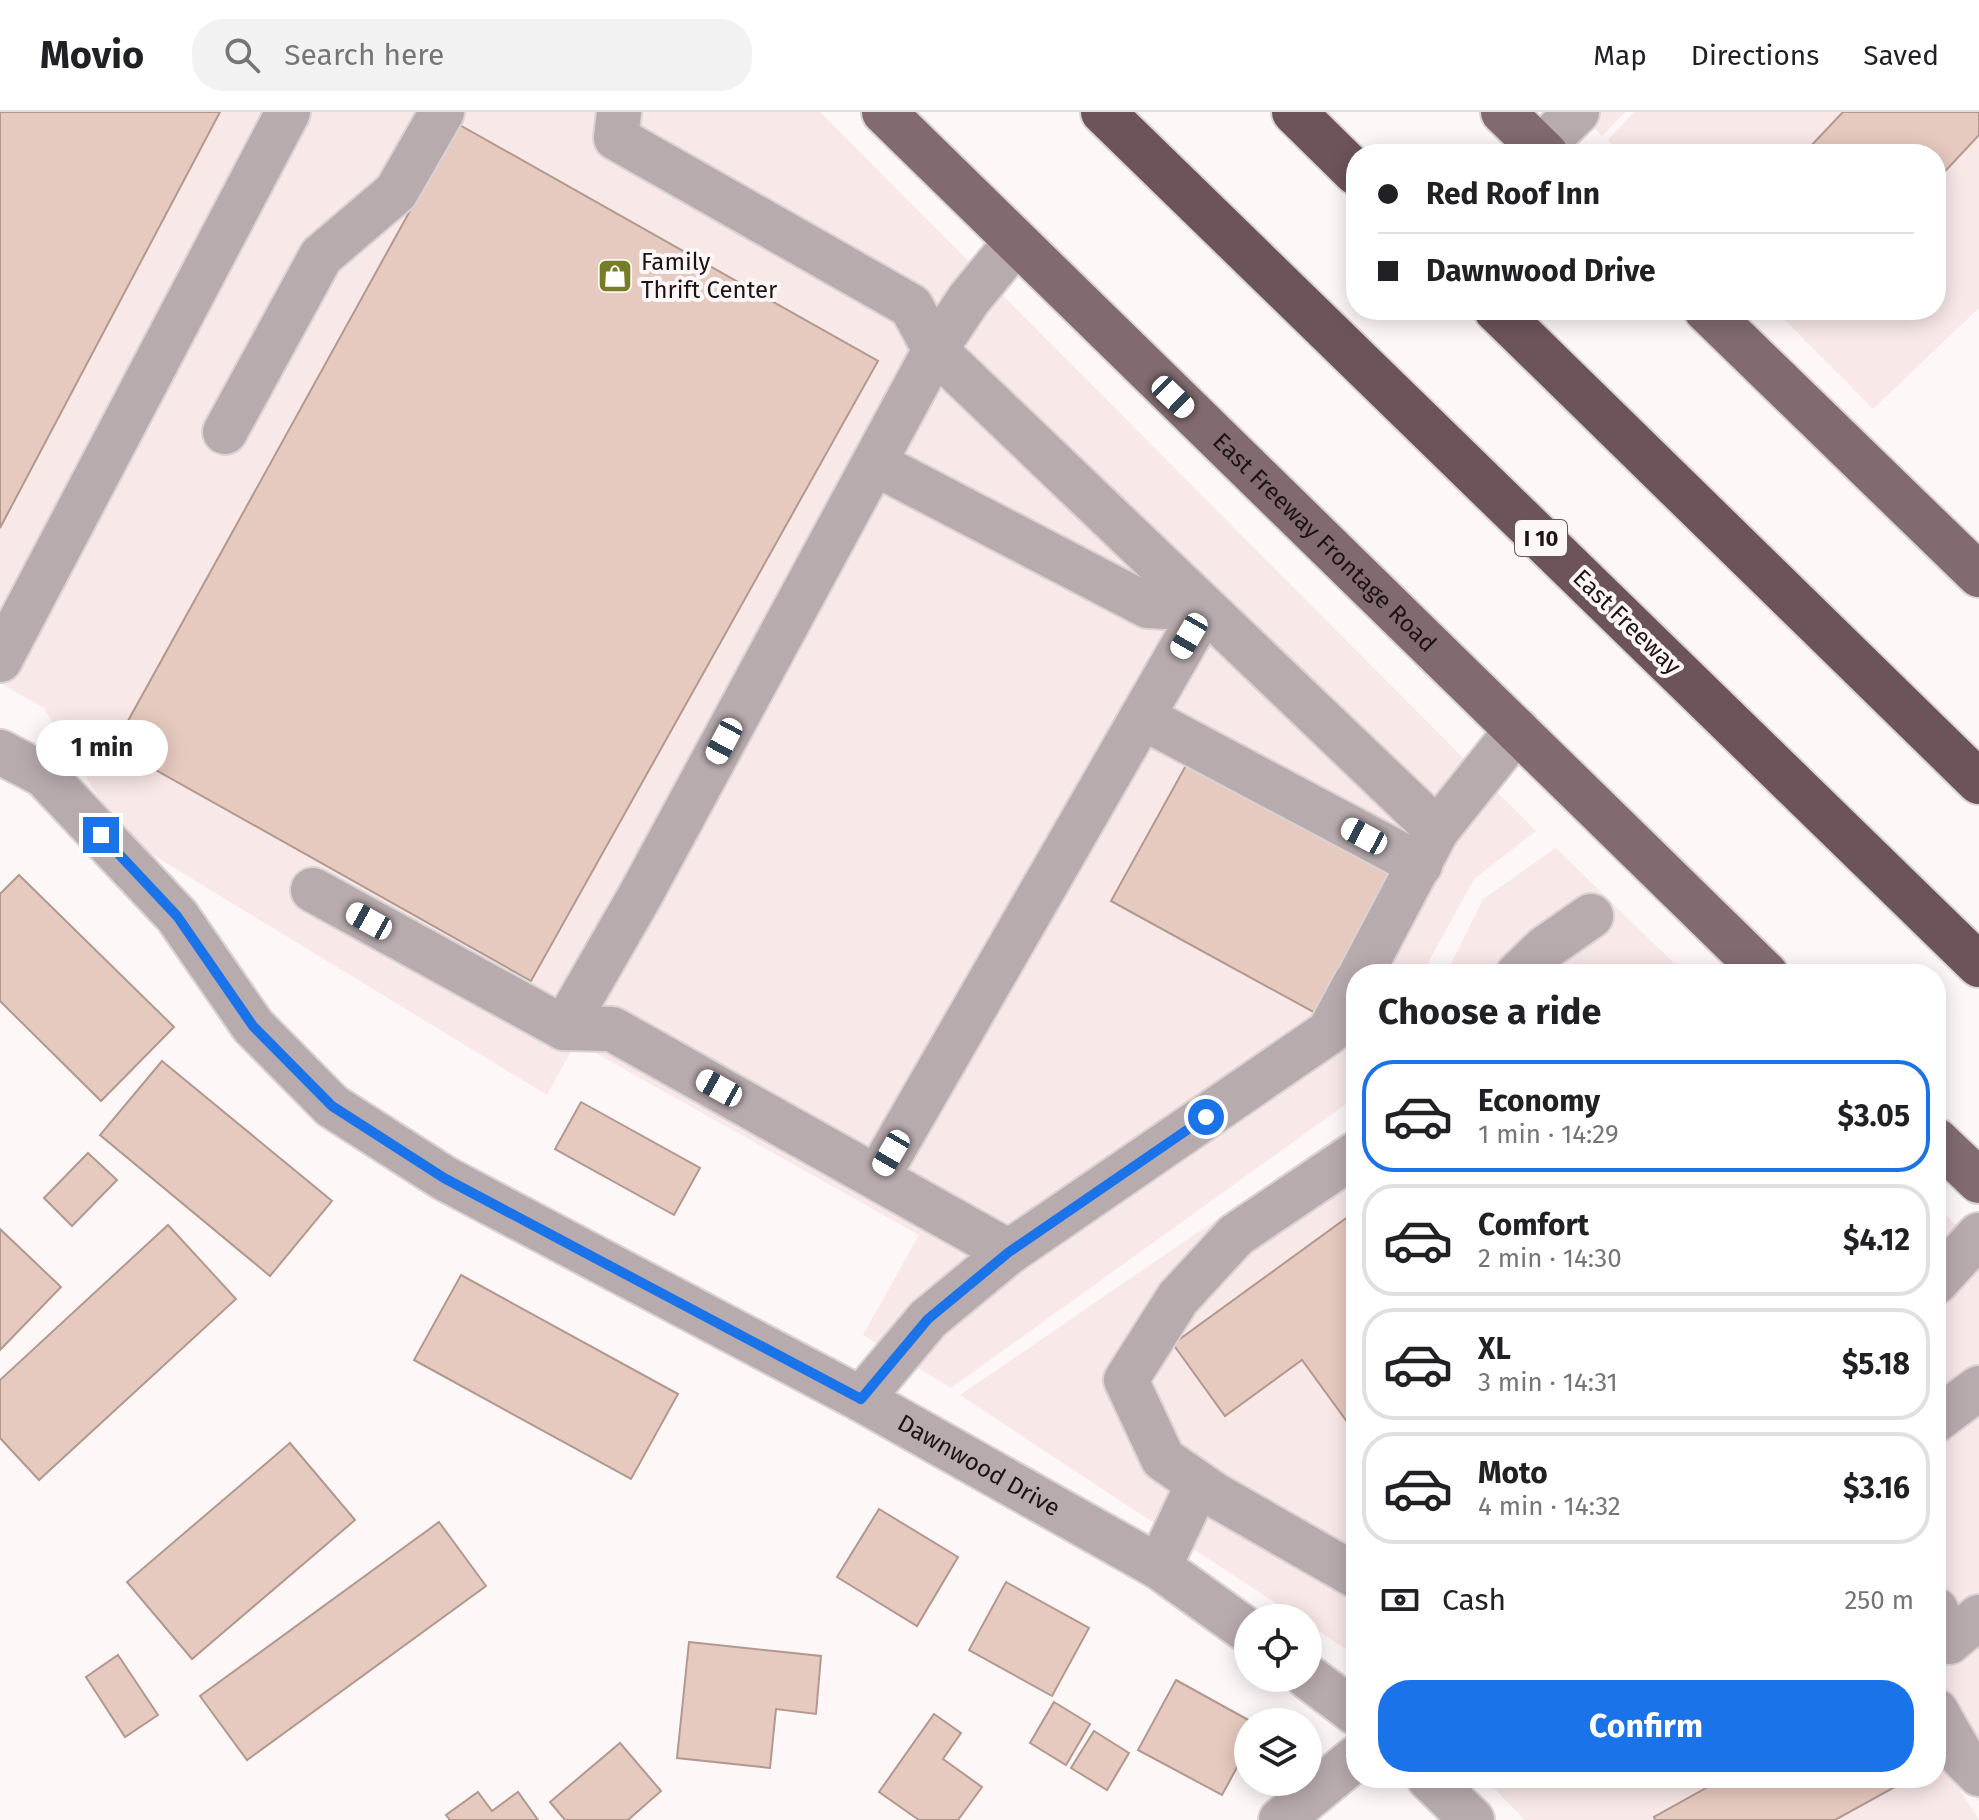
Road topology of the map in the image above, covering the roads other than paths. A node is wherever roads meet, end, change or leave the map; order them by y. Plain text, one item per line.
1 (288, 112) edge
2 (442, 112) edge
3 (619, 112) edge
4 (884, 112) edge
5 (1103, 112) edge
6 (1294, 112) edge
7 (1503, 112) edge
8 (1577, 112) edge
9 (1536, 144) edge
10 (1549, 144) edge
11 (1346, 163) edge
12 (1015, 243) junction
13 (1506, 320) edge
14 (1716, 320) edge
15 (935, 350) junction
16 (225, 432) dead end
17 (874, 463) junction
18 (1979, 575) edge
19 (1204, 609) junction
20 (0, 660) edge
21 (1142, 717) junction
22 (1517, 730) junction
23 (0, 752) edge
24 (1979, 782) edge
25 (1428, 848) junction
26 (313, 890) dead end
27 (1591, 916) dead end
28 (1366, 964) edge
29 (1528, 964) edge
30 (1756, 964) edge
31 (1979, 965) edge
32 (1346, 1001) edge
33 (564, 1028) junction
34 (1946, 1150) edge
35 (1346, 1161) edge
36 (878, 1176) junction
37 (1979, 1181) edge
38 (1979, 1235) edge
39 (1009, 1252) junction
40 (1946, 1271) edge
41 (1979, 1388) edge
42 (861, 1399) junction
43 (1946, 1413) edge
44 (1198, 1484) junction
45 (1159, 1567) junction
46 (1346, 1570) edge
47 (1979, 1617) edge
48 (1234, 1621) edge
49 (1946, 1635) edge
50 (1322, 1688) edge
51 (1346, 1706) edge
52 (1946, 1728) edge
53 (1346, 1766) edge
54 (1979, 1774) edge
55 (1439, 1788) edge
56 (1281, 1820) edge
57 (1472, 1820) edge

1 - 20 street
2 - 16 street
3 - 15 street
4 - 12 main road, East Freeway Frontage Road
5 - 31 highway, East Freeway / I 10
6 - 11 highway
7 - 9 main road
8 - 10 street
12 - 15 street
12 - 22 main road, East Freeway Frontage Road
13 - 24 highway
14 - 18 main road
15 - 17 street
15 - 19 street
17 - 19 street
17 - 33 street
19 - 21 street
19 - 25 street
21 - 25 street
21 - 36 street
22 - 25 street
22 - 30 main road, East Freeway Frontage Road
23 - 42 street, Dawnwood Drive
25 - 28 street
26 - 33 street
27 - 29 street
32 - 39 street
33 - 36 street
34 - 37 main road
35 - 44 street
36 - 39 street
38 - 40 street
39 - 42 street
41 - 43 street
42 - 45 street, Dawnwood Drive
44 - 45 street
44 - 46 street
45 - 48 street, Dawnwood Drive
47 - 49 street
50 - 51 street
52 - 54 street
53 - 56 street
55 - 57 street

